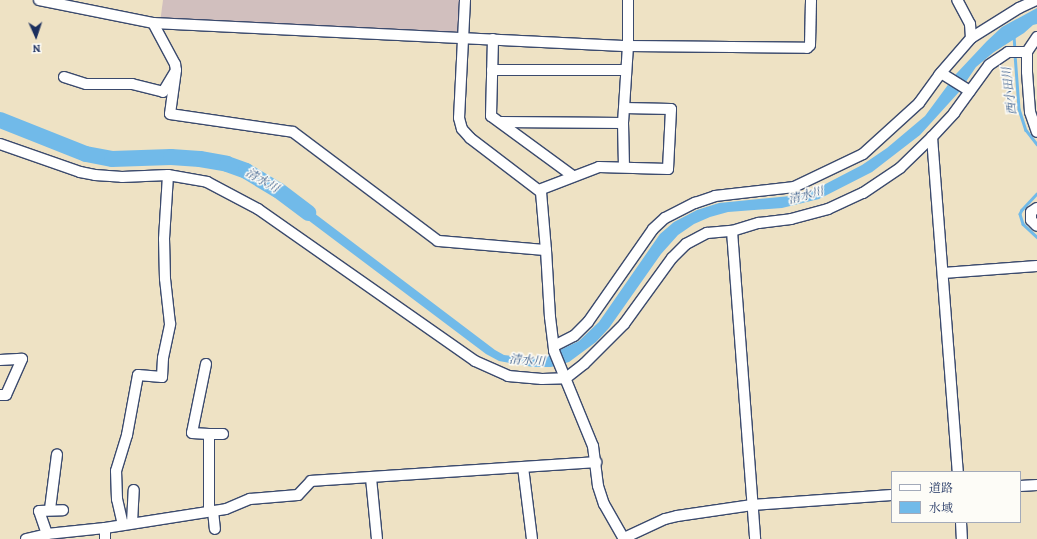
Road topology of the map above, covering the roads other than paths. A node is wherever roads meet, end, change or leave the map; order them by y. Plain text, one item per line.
1 (39, 0) edge
2 (465, 0) edge
3 (628, 0) edge
4 (811, 0) edge
5 (957, 0) edge
6 (1036, 0) edge
7 (153, 23) junction
8 (1037, 37) edge
9 (463, 38) junction
10 (971, 38) junction
11 (493, 39) junction
12 (628, 46) junction
13 (1028, 52) junction
14 (176, 70) junction
15 (492, 70) junction
16 (626, 70) junction
17 (941, 73) junction
18 (64, 77) dead end
19 (970, 91) junction
20 (624, 108) junction
21 (500, 122) junction
22 (623, 123) junction
23 (1037, 132) edge
24 (932, 137) junction
25 (0, 144) edge
26 (624, 167) junction
27 (168, 175) junction
28 (573, 176) junction
29 (539, 190) junction
30 (1037, 208) edge
31 (1037, 226) edge
32 (732, 231) junction
33 (546, 250) junction
34 (1037, 266) edge
35 (943, 273) junction
36 (554, 349) junction
37 (0, 360) edge
38 (206, 364) dead end
39 (564, 375) junction
40 (0, 395) edge
41 (209, 434) junction
42 (223, 434) dead end
43 (57, 454) dead end
44 (596, 462) junction
45 (524, 467) junction
46 (958, 471) edge
47 (371, 478) junction
48 (1037, 485) edge
49 (1021, 486) edge
50 (134, 490) dead end
51 (891, 495) edge
52 (752, 505) junction
53 (50, 509) junction
54 (63, 510) dead end
55 (211, 511) junction
56 (961, 523) edge
57 (128, 524) junction
58 (105, 528) junction
59 (215, 529) dead end
60 (48, 534) junction
61 (83, 534) edge
62 (37, 538) edge
63 (624, 538) edge
64 (26, 539) edge
65 (105, 539) edge
66 (377, 539) edge
67 (532, 539) edge
68 (755, 539) edge
69 (962, 539) edge

1 - 7 street
2 - 9 street
3 - 12 street
4 - 12 street
5 - 10 street
6 - 10 street
7 - 9 street
7 - 14 street
8 - 13 street
9 - 11 street
9 - 29 street
10 - 17 street
11 - 12 street
11 - 15 street
12 - 16 street
13 - 19 street
13 - 23 street
14 - 18 street
14 - 33 street
15 - 16 street
15 - 21 street
16 - 20 street
17 - 19 street
17 - 36 street
19 - 24 street
20 - 22 street
20 - 26 street
21 - 22 street
21 - 28 street
22 - 26 street
24 - 32 street
24 - 35 street
25 - 27 street
26 - 28 street
27 - 39 street
27 - 57 street
28 - 29 street
29 - 33 street
30 - 31 street
32 - 39 street
32 - 52 street
33 - 36 street
34 - 35 street
35 - 46 street
36 - 39 street
37 - 40 street
38 - 41 street
39 - 44 street
41 - 42 street
41 - 55 street
43 - 53 street
44 - 45 street
44 - 63 street
45 - 47 street
45 - 67 street
47 - 55 street
47 - 66 street
48 - 49 street
50 - 57 street
51 - 52 street
52 - 63 street
52 - 68 street
53 - 54 street
53 - 60 street
55 - 57 street
55 - 59 street
56 - 69 street
57 - 58 street
58 - 61 street
58 - 65 street
60 - 61 street
60 - 62 street
62 - 64 street

